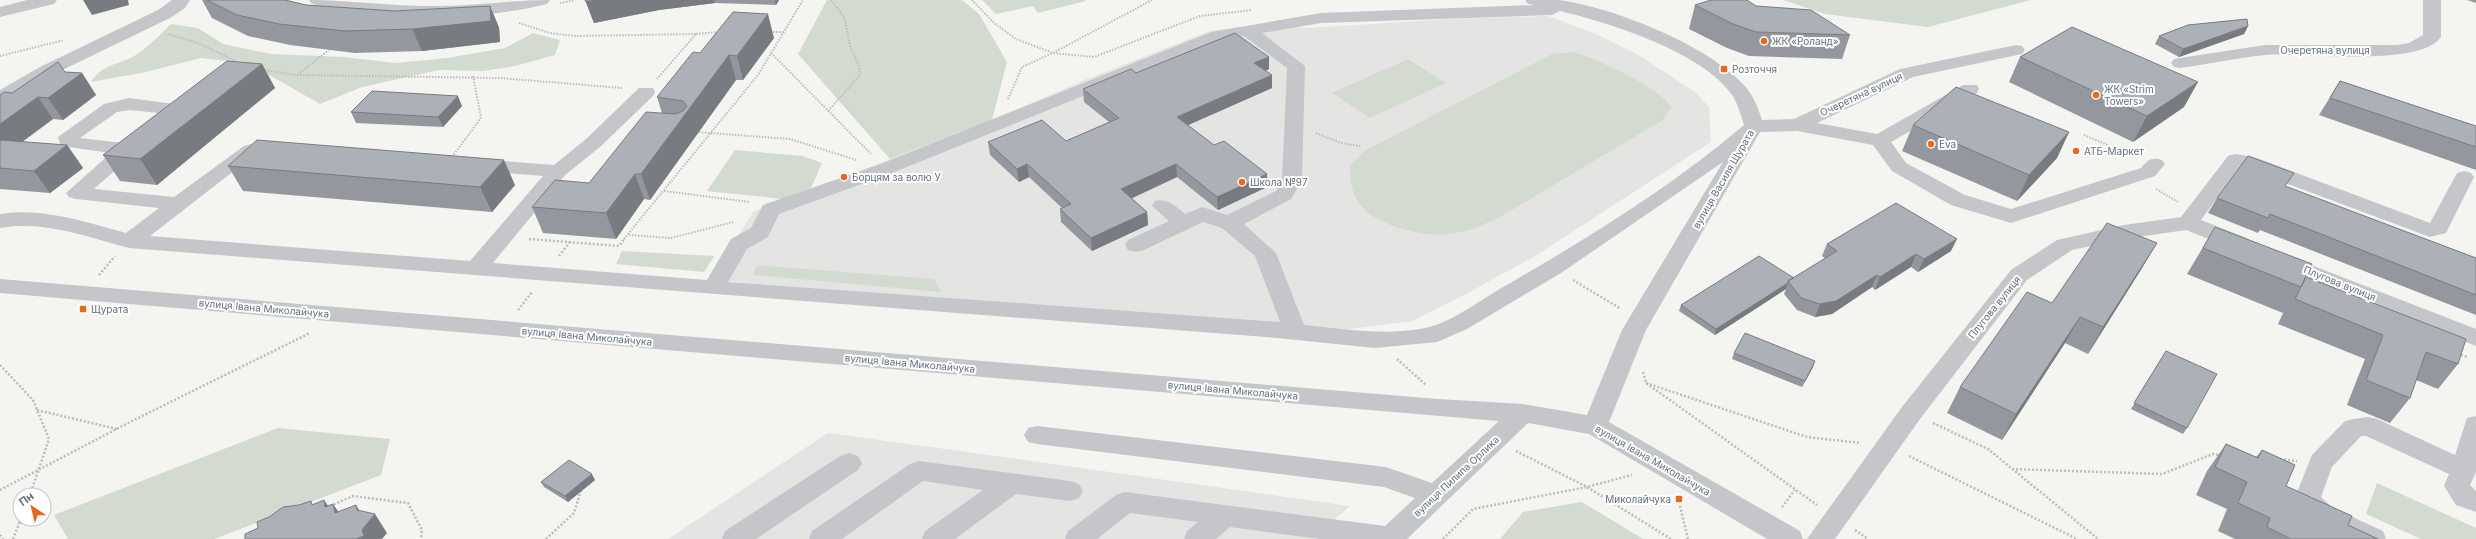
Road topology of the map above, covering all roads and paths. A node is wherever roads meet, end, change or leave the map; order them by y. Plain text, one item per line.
1 (48, 0) edge
2 (181, 0) edge
3 (318, 0) edge
4 (541, 0) edge
5 (803, 0) edge
6 (831, 0) edge
7 (972, 0) edge
8 (1152, 0) edge
9 (1534, 0) edge
10 (2432, 0) edge
11 (342, 2) edge
12 (1566, 3) edge
13 (476, 6) edge
14 (0, 12) edge
15 (514, 22) dead end
16 (1247, 30) junction
17 (726, 32) edge
18 (769, 32) dead end
19 (783, 32) junction
20 (165, 34) dead end
21 (696, 34) junction
22 (68, 39) dead end
23 (328, 50) edge
24 (2016, 50) dead end
25 (771, 53) junction
26 (1053, 54) junction
27 (0, 56) edge
28 (2180, 63) dead end
29 (240, 64) edge
30 (261, 70) dead end
31 (297, 75) junction
32 (473, 76) junction
33 (1970, 89) dead end
34 (646, 92) junction
35 (0, 98) edge
36 (828, 111) junction
37 (997, 124) junction
38 (1797, 125) junction
39 (1754, 126) junction
40 (609, 127) junction
41 (631, 128) edge
42 (690, 131) edge
43 (711, 133) junction
44 (2084, 135) dead end
45 (1880, 140) junction
46 (1341, 143) dead end
47 (1360, 146) dead end
48 (127, 149) edge
49 (273, 151) edge
50 (2135, 157) dead end
51 (448, 163) joint
52 (2155, 164) dead end
53 (885, 169) junction
54 (558, 171) junction
55 (2464, 177) dead end
56 (2159, 184) dead end
57 (663, 191) junction
58 (179, 204) junction
59 (1162, 206) dead end
60 (770, 210) junction
61 (2192, 218) junction
62 (0, 221) edge
63 (1184, 222) junction
64 (1229, 223) junction
65 (628, 235) junction
66 (503, 237) junction
67 (129, 241) junction
68 (570, 242) junction
69 (1136, 245) dead end
70 (556, 260) dead end
71 (1553, 268) junction
72 (476, 269) junction
73 (97, 276) dead end
74 (0, 286) edge
75 (535, 287) dead end
76 (713, 288) junction
77 (1620, 308) dead end
78 (515, 314) dead end
79 (313, 331) dead end
80 (1295, 332) junction
81 (1375, 340) junction
82 (2473, 347) edge
83 (2452, 352) edge
84 (0, 365) edge
85 (1641, 368) dead end
86 (1646, 383) junction
87 (1432, 389) dead end
88 (37, 409) junction
89 (1911, 412) junction
90 (1523, 413) junction
91 (2476, 425) edge
92 (1595, 426) junction
93 (117, 428) junction
94 (1037, 435) dead end
95 (1887, 446) junction
96 (1510, 448) dead end
97 (2228, 455) edge
98 (2275, 459) edge
99 (2321, 462) junction
100 (849, 463) dead end
101 (40, 469) junction
102 (2012, 469) junction
103 (2464, 470) junction
104 (1638, 474) dead end
105 (1010, 484) junction
106 (33, 487) edge
107 (1587, 487) junction
108 (0, 490) edge
109 (581, 490) edge
110 (1795, 490) junction
111 (1070, 491) dead end
112 (1436, 495) junction
113 (1679, 499) dead end
114 (2476, 502) edge
115 (325, 508) edge
116 (1823, 509) dead end
117 (1777, 513) dead end
118 (1225, 516) junction
119 (18, 527) edge
120 (1850, 527) dead end
121 (0, 535) edge
122 (3, 539) edge
123 (13, 539) edge
124 (422, 539) edge
125 (546, 539) edge
126 (736, 539) edge
127 (822, 539) edge
128 (935, 539) edge
129 (1078, 539) edge
130 (1197, 539) edge
131 (1389, 539) edge
132 (1443, 539) edge
133 (1671, 539) edge
134 (1688, 539) edge
135 (1790, 539) edge
136 (1820, 539) edge
137 (1868, 539) edge
138 (2077, 539) edge
139 (2098, 539) edge
140 (2373, 539) edge

1 - 14 street
2 - 35 street
3 - 11 street
4 - 13 street
5 - 19 path
6 - 36 path
7 - 26 path
8 - 26 path
9 - 12 street, вулиця Василя Щурата
10 - 28 street, Очеретяна вулиця
11 - 13 street
12 - 16 street
12 - 39 street, вулиця Василя Щурата
15 - 21 path
16 - 37 street
16 - 64 street
17 - 21 path
18 - 19 path
19 - 25 path
20 - 29 path
21 - 34 path
22 - 27 path
23 - 31 path
24 - 38 street, Очеретяна вулиця
25 - 36 path
25 - 43 path
26 - 37 path
30 - 31 path
31 - 32 path
32 - 34 path
32 - 51 path
33 - 45 street
34 - 40 street
36 - 53 path
37 - 53 street
38 - 39 street, Очеретяна вулиця
38 - 45 street
39 - 71 street
39 - 92 street, вулиця Василя Щурата
40 - 41 street
40 - 54 street
42 - 43 path
43 - 53 path
43 - 57 path
44 - 50 path
45 - 52 street
46 - 47 path
48 - 58 street
49 - 58 street
51 - 54 street
53 - 60 street
54 - 66 street
55 - 61 street
56 - 61 path
57 - 60 path
57 - 65 path
58 - 67 street
59 - 63 street
60 - 65 path
60 - 76 street
61 - 82 street, Плугова вулиця
61 - 89 street, Плугова вулиця
62 - 67 street
63 - 64 street
63 - 69 street
64 - 80 street
65 - 68 path
66 - 68 path
66 - 72 street
67 - 72 street
67 - 73 path
68 - 70 path
71 - 77 path
71 - 81 street
72 - 76 street
74 - 90 street, вулиця Івана Миколайчука
75 - 78 path
76 - 80 street
79 - 93 path
80 - 81 street
81 - 87 path
82 - 83 path
84 - 88 path
85 - 86 path
86 - 95 path
86 - 110 path
88 - 93 path
88 - 101 path
89 - 95 street, Плугова вулиця
89 - 102 path
90 - 92 street, вулиця Івана Миколайчука
90 - 112 street, вулиця Пилипа Орлика
91 - 103 street
92 - 135 street, вулиця Івана Миколайчука
93 - 101 path
94 - 112 street
95 - 136 street, Плугова вулиця
95 - 138 path
96 - 107 path
97 - 102 path
98 - 99 path
99 - 103 street
99 - 140 street
100 - 126 street
101 - 106 path
101 - 108 path
102 - 139 path
103 - 114 street
104 - 107 path
105 - 111 street
105 - 127 street
105 - 128 street
107 - 132 path
107 - 133 path
109 - 125 path
110 - 116 path
110 - 117 path
112 - 131 street, вулиця Пилипа Орлика
113 - 134 path
115 - 124 path
118 - 129 street
118 - 130 street
118 - 131 street
119 - 123 path
120 - 137 path
121 - 122 path

